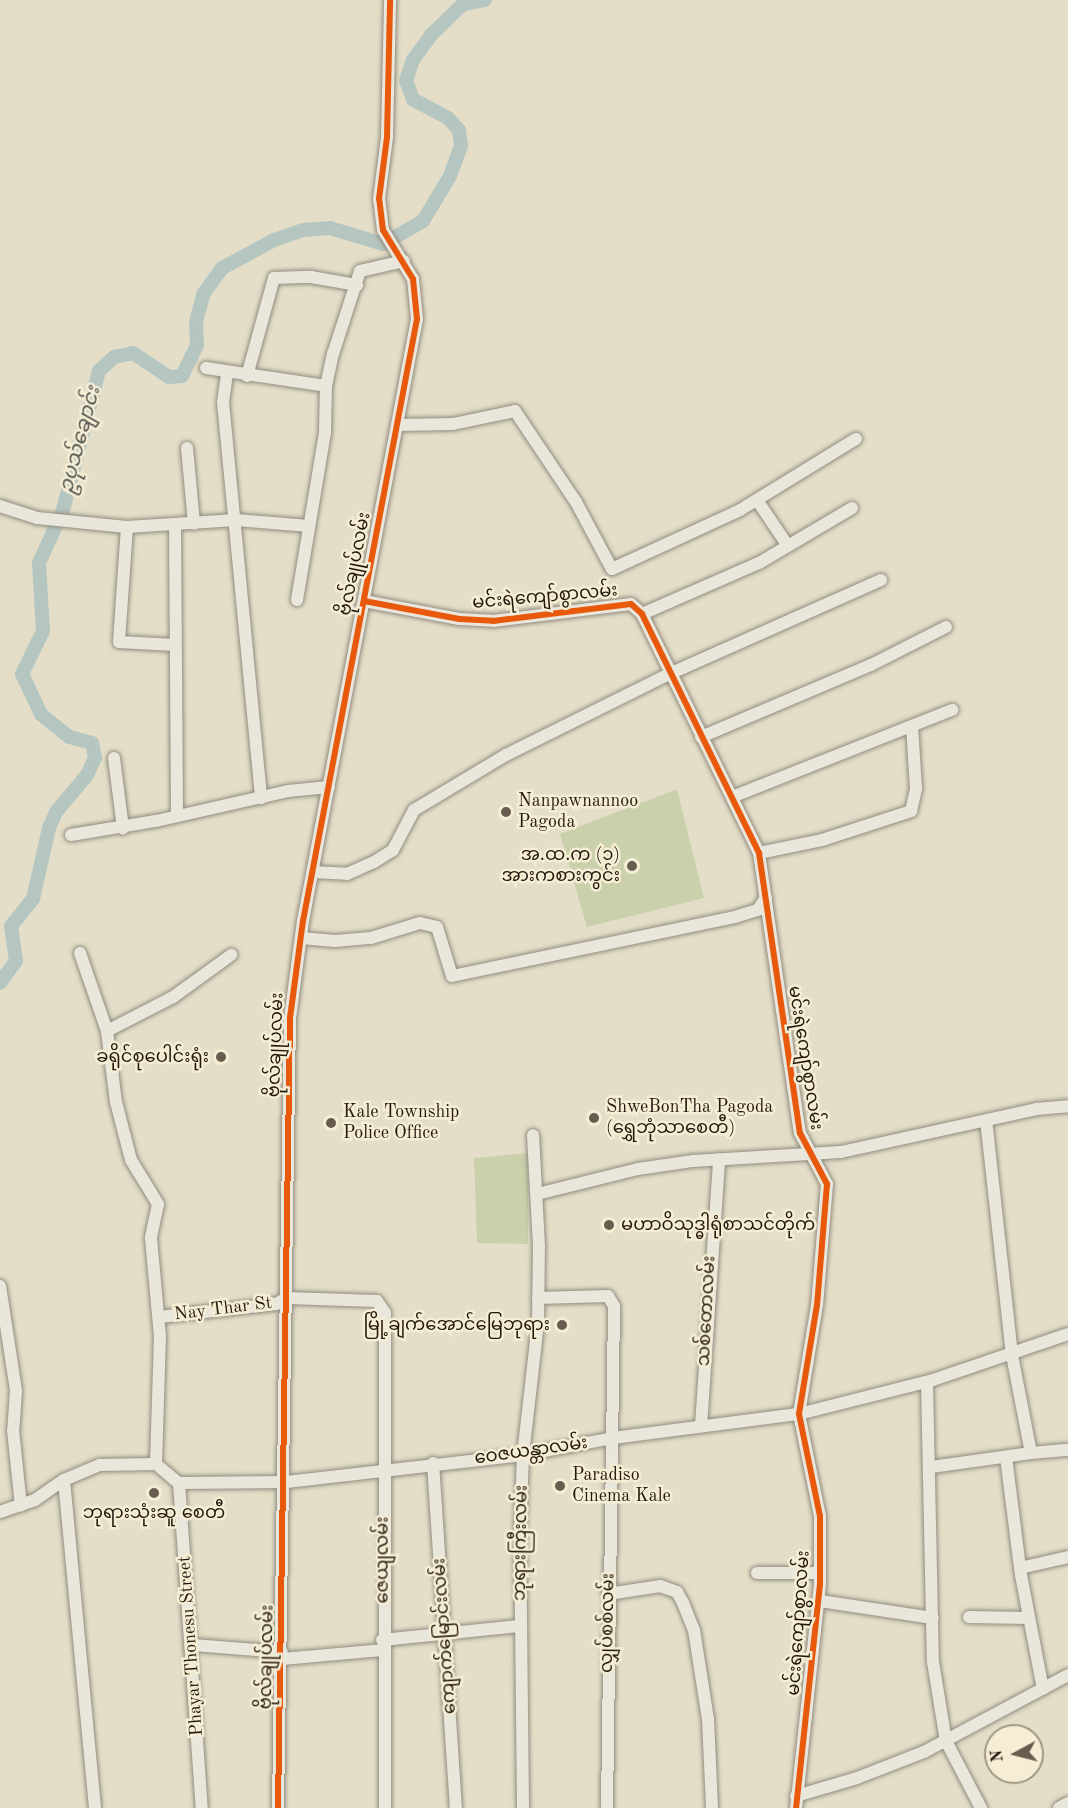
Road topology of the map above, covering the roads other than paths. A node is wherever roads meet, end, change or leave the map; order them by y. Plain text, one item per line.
1 (390, 0) edge
2 (404, 261) junction
3 (357, 285) junction
4 (206, 368) dead end
5 (227, 374) junction
6 (247, 376) junction
7 (326, 386) junction
8 (397, 425) junction
9 (856, 439) dead end
10 (187, 448) dead end
11 (757, 500) junction
12 (0, 506) edge
13 (852, 508) dead end
14 (236, 520) junction
15 (194, 524) junction
16 (175, 526) junction
17 (309, 526) junction
18 (127, 527) junction
19 (788, 546) junction
20 (881, 580) dead end
21 (297, 600) dead end
22 (364, 601) junction
23 (642, 614) junction
24 (946, 627) dead end
25 (175, 645) junction
26 (669, 674) junction
27 (952, 710) dead end
28 (912, 726) junction
29 (701, 737) junction
30 (114, 758) dead end
31 (329, 787) junction
32 (732, 797) junction
33 (261, 798) junction
34 (177, 814) junction
35 (123, 828) junction
36 (71, 835) dead end
37 (759, 853) junction
38 (313, 872) junction
39 (766, 897) junction
40 (301, 938) junction
41 (80, 953) dead end
42 (231, 955) dead end
43 (107, 1031) junction
44 (1068, 1106) edge
45 (986, 1121) junction
46 (533, 1135) dead end
47 (810, 1155) junction
48 (719, 1160) junction
49 (537, 1194) junction
50 (0, 1286) edge
51 (287, 1298) junction
52 (538, 1298) junction
53 (2, 1305) edge
54 (385, 1313) joint
55 (159, 1317) junction
56 (1068, 1334) edge
57 (1012, 1355) junction
58 (927, 1382) junction
59 (799, 1414) junction
60 (701, 1426) junction
61 (613, 1438) junction
62 (1068, 1450) edge
63 (1031, 1454) junction
64 (523, 1455) junction
65 (1006, 1457) junction
66 (433, 1463) junction
67 (156, 1464) junction
68 (931, 1467) junction
69 (384, 1470) junction
70 (63, 1480) junction
71 (286, 1482) junction
72 (179, 1483) junction
73 (21, 1506) junction
74 (0, 1512) edge
75 (1068, 1557) edge
76 (1020, 1568) junction
77 (757, 1573) dead end
78 (820, 1573) junction
79 (608, 1594) junction
80 (820, 1601) junction
81 (969, 1617) dead end
82 (933, 1618) junction
83 (1029, 1618) junction
84 (519, 1626) junction
85 (445, 1632) junction
86 (193, 1645) junction
87 (382, 1645) junction
88 (282, 1656) junction
89 (1068, 1675) edge
90 (1043, 1689) junction
91 (946, 1741) junction
92 (796, 1802) edge
93 (1068, 1803) edge
94 (95, 1808) edge
95 (202, 1808) edge
96 (278, 1808) edge
97 (385, 1808) edge
98 (456, 1808) edge
99 (523, 1808) edge
100 (607, 1808) edge
101 (712, 1808) edge
102 (981, 1808) edge
103 (1059, 1808) edge

1 - 2 street, ဗိုလ်ချုပ်လမ်း
2 - 3 street
2 - 8 street, ဗိုလ်ချုပ်လမ်း
3 - 6 street
3 - 7 street
4 - 5 street
5 - 6 street
5 - 14 street
6 - 7 street
7 - 17 street
8 - 11 street
8 - 22 street, ဗိုလ်ချုပ်လမ်း
9 - 11 street
10 - 15 street
11 - 19 street
12 - 18 street
13 - 19 street
14 - 15 street
14 - 17 street
14 - 33 street
15 - 16 street
16 - 18 street
16 - 25 street
17 - 21 street
18 - 25 street
19 - 23 street
20 - 26 street
22 - 23 street, မင်းရဲကျော်စွာလမ်း
22 - 31 street, ဗိုလ်ချုပ်လမ်း
23 - 26 street, မင်းရဲကျော်စွာလမ်း
24 - 29 street
25 - 34 street
26 - 29 street, မင်းရဲကျော်စွာလမ်း
26 - 38 street
27 - 28 street
28 - 32 street
28 - 37 street
29 - 32 street, မင်းရဲကျော်စွာလမ်း
30 - 35 street
31 - 33 street
31 - 38 street, ဗိုလ်ချုပ်လမ်း
32 - 37 street, မင်းရဲကျော်စွာလမ်း
33 - 34 street
34 - 35 street
35 - 36 street
37 - 39 street, မင်းရဲကျော်စွာလမ်း
38 - 40 street, ဗိုလ်ချုပ်လမ်း
39 - 40 street
39 - 47 street, မင်းရဲကျော်စွာလမ်း
40 - 51 street, ဗိုလ်ချုပ်လမ်း
41 - 43 street
42 - 43 street
43 - 55 street
44 - 45 street
45 - 47 street
45 - 57 street
46 - 49 street, ဘုရားကြီးလမ်း
47 - 48 street
47 - 59 street, မင်းရဲကျော်စွာလမ်း
48 - 49 street
48 - 60 street, သစ်တောလမ်း
49 - 52 street, ဘုရားကြီးလမ်း
50 - 53 street
51 - 54 street, Nay Thar St
51 - 55 street, Nay Thar St
51 - 71 street, ဗိုလ်ချုပ်လမ်း
52 - 61 street, လျှပ်စစ်လမ်း
52 - 64 street, ဘုရားကြီးလမ်း
53 - 73 street
54 - 69 street, ဇေယျလမ်း
55 - 67 street
56 - 57 street, ဝေဇယန္တာလမ်း
57 - 58 street, ဝေဇယန္တာလမ်း
57 - 63 street
58 - 59 street, ဝေဇယန္တာလမ်း
58 - 68 street
59 - 60 street, ဝေဇယန္တာလမ်း
59 - 78 street, မင်းရဲကျော်စွာလမ်း
60 - 61 street, ဝေဇယန္တာလမ်း
61 - 64 street, ဝေဇယန္တာလမ်း
61 - 79 street, လျှပ်စစ်လမ်း
62 - 63 street
63 - 65 street
64 - 66 street, ဝေဇယန္တာလမ်း
64 - 84 street, ဘုရားကြီးလမ်း
65 - 68 street
65 - 76 street
66 - 69 street, ဝေဇယန္တာလမ်း
66 - 85 street, ကျောက်မြောင်းလမ်း
67 - 70 street
67 - 72 street
68 - 82 street
69 - 71 street, ဝေဇယန္တာလမ်း
69 - 87 street, ဇေယျလမ်း
70 - 73 street
70 - 94 street
71 - 72 street, ဝေဇယန္တာလမ်း
71 - 88 street, ဗိုလ်ချုပ်လမ်း
72 - 86 street, Phayar Thonesu Street
73 - 74 street
75 - 76 street
76 - 83 street
77 - 78 street
78 - 80 street, မင်းရဲကျော်စွာလမ်း
79 - 100 street, လျှပ်စစ်လမ်း
79 - 101 street
80 - 82 street
80 - 92 street, မင်းရဲကျော်စွာလမ်း
81 - 83 street
82 - 91 street
83 - 90 street
84 - 85 street
84 - 99 street, ဘုရားကြီးလမ်း
85 - 87 street
85 - 98 street, ကျောက်မြောင်းလမ်း
86 - 88 street
86 - 95 street, Phayar Thonesu Street
87 - 88 street
87 - 97 street, ဇေယျလမ်း
88 - 96 street, ဗိုလ်ချုပ်လမ်း
89 - 90 street
90 - 91 street
91 - 92 street
91 - 102 street
93 - 103 street

